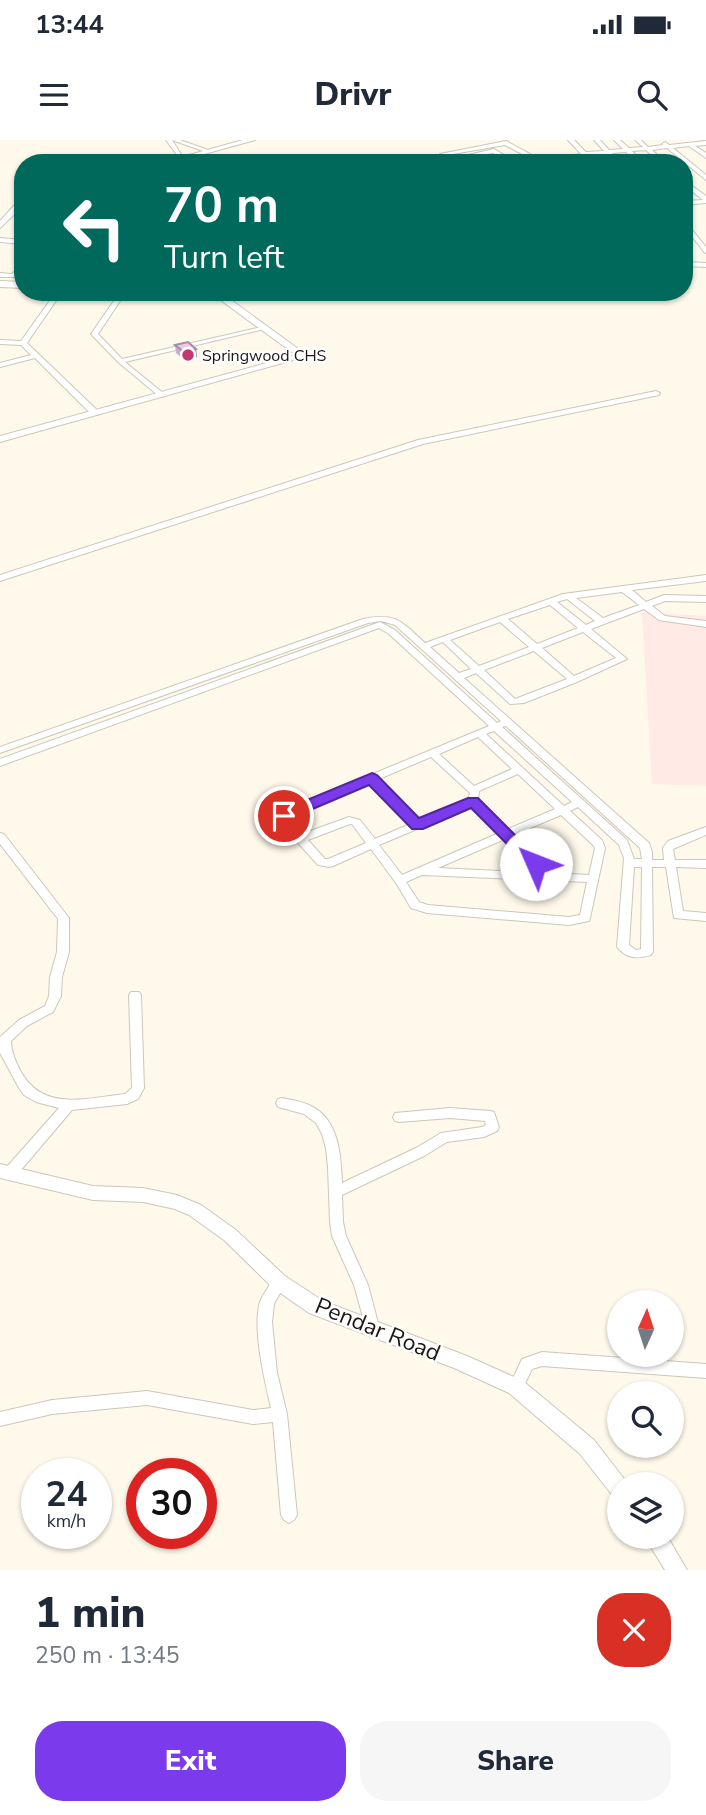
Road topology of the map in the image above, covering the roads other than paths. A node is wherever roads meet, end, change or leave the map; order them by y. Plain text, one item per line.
1 (175, 140) edge
2 (251, 140) edge
3 (571, 140) edge
4 (597, 140) edge
5 (617, 140) edge
6 (638, 140) edge
7 (660, 140) edge
8 (687, 142) edge
9 (706, 143) edge
10 (668, 146) junction
11 (647, 148) junction
12 (628, 150) junction
13 (208, 151) junction
14 (607, 152) junction
15 (197, 154) edge
16 (443, 154) edge
17 (477, 154) edge
18 (499, 154) edge
19 (524, 154) edge
20 (584, 154) edge
21 (592, 154) edge
22 (632, 154) edge
23 (653, 154) edge
24 (677, 154) edge
25 (706, 156) edge
26 (693, 169) edge
27 (706, 181) edge
28 (14, 211) edge
29 (0, 226) edge
30 (693, 234) edge
31 (706, 251) edge
32 (53, 301) edge
33 (117, 301) edge
34 (232, 301) edge
35 (266, 328) junction
36 (0, 342) edge
37 (23, 343) junction
38 (36, 356) junction
39 (120, 361) junction
40 (0, 365) edge
41 (656, 393) dead end
42 (160, 395) junction
43 (95, 413) junction
44 (0, 439) edge
45 (0, 578) edge
46 (706, 578) edge
47 (623, 588) junction
48 (568, 596) junction
49 (706, 599) edge
50 (551, 601) junction
51 (643, 605) junction
52 (501, 618) junction
53 (381, 622) junction
54 (602, 622) junction
55 (706, 624) edge
56 (586, 628) junction
57 (444, 639) junction
58 (424, 646) junction
59 (536, 648) junction
60 (477, 671) junction
61 (458, 677) junction
62 (574, 680) junction
63 (508, 722) junction
64 (496, 727) junction
65 (480, 734) junction
66 (0, 750) edge
67 (433, 753) junction
68 (0, 763) edge
69 (519, 770) junction
70 (372, 778) junction
71 (473, 796) junction
72 (579, 803) junction
73 (563, 810) junction
74 (417, 825) junction
75 (706, 831) edge
76 (506, 834) junction
77 (0, 837) edge
78 (300, 839) junction
79 (372, 844) junction
80 (629, 863) junction
81 (647, 864) junction
82 (670, 864) junction
83 (706, 864) edge
84 (420, 871) junction
85 (551, 878) junction
86 (594, 879) junction
87 (400, 880) junction
88 (706, 917) edge
89 (623, 923) junction
90 (647, 926) junction
91 (135, 995) dead end
92 (282, 1103) dead end
93 (69, 1105) junction
94 (399, 1117) dead end
95 (5, 1172) edge
96 (337, 1191) junction
97 (279, 1282) junction
98 (372, 1327) junction
99 (706, 1371) edge
100 (516, 1387) junction
101 (280, 1414) junction
102 (0, 1419) edge
103 (607, 1472) edge
104 (289, 1515) dead end
105 (663, 1549) edge
106 (677, 1570) edge

1 - 13 street
2 - 13 street
3 - 20 street
4 - 14 street
5 - 12 street
6 - 11 street
7 - 10 street
8 - 9 street
8 - 10 street
8 - 25 street
10 - 11 street
10 - 24 street
11 - 12 street
11 - 23 street
12 - 14 street
12 - 22 street
13 - 15 street
14 - 21 street
16 - 19 street
17 - 18 street
26 - 27 street
28 - 29 street
30 - 31 street
32 - 37 street
33 - 39 street
34 - 35 street
35 - 39 street
35 - 42 street
36 - 37 street
36 - 40 street
37 - 38 street
38 - 40 street
38 - 43 street
39 - 42 street
41 - 45 street
42 - 43 street
43 - 44 street
46 - 47 street
47 - 48 street
47 - 51 street
48 - 50 street
48 - 54 street
49 - 51 street
50 - 52 street
50 - 56 street
51 - 54 street
51 - 55 street
52 - 57 street
52 - 59 street
53 - 58 street
53 - 64 street
53 - 66 street
53 - 68 street
54 - 56 street
56 - 59 street
56 - 62 street
57 - 58 street
57 - 60 street
58 - 61 street
59 - 60 street
59 - 62 street
60 - 61 street
60 - 62 street
61 - 63 street
63 - 64 street
63 - 81 street
64 - 65 street
64 - 72 street
65 - 67 street
65 - 69 street
67 - 70 street
67 - 71 street
69 - 71 street
69 - 73 street
70 - 74 street
70 - 78 street
71 - 74 street
71 - 76 street
72 - 73 street
72 - 80 street
73 - 76 street
73 - 86 street
74 - 79 street
75 - 82 street
76 - 84 street
76 - 85 street
77 - 93 street
78 - 79 street
78 - 79 street
79 - 87 street
80 - 81 street
80 - 89 street
81 - 82 street
81 - 90 street
82 - 83 street
82 - 88 street
84 - 85 street
84 - 87 street
85 - 86 street
86 - 87 street
89 - 90 street
89 - 90 street
91 - 93 street
92 - 96 street
93 - 95 street
94 - 96 street
95 - 97 street, Pendar Road
96 - 98 street
97 - 98 street, Pendar Road
97 - 101 street
98 - 100 street, Pendar Road
99 - 100 street
100 - 103 street, Pendar Road
101 - 102 street
101 - 104 street
105 - 106 street

